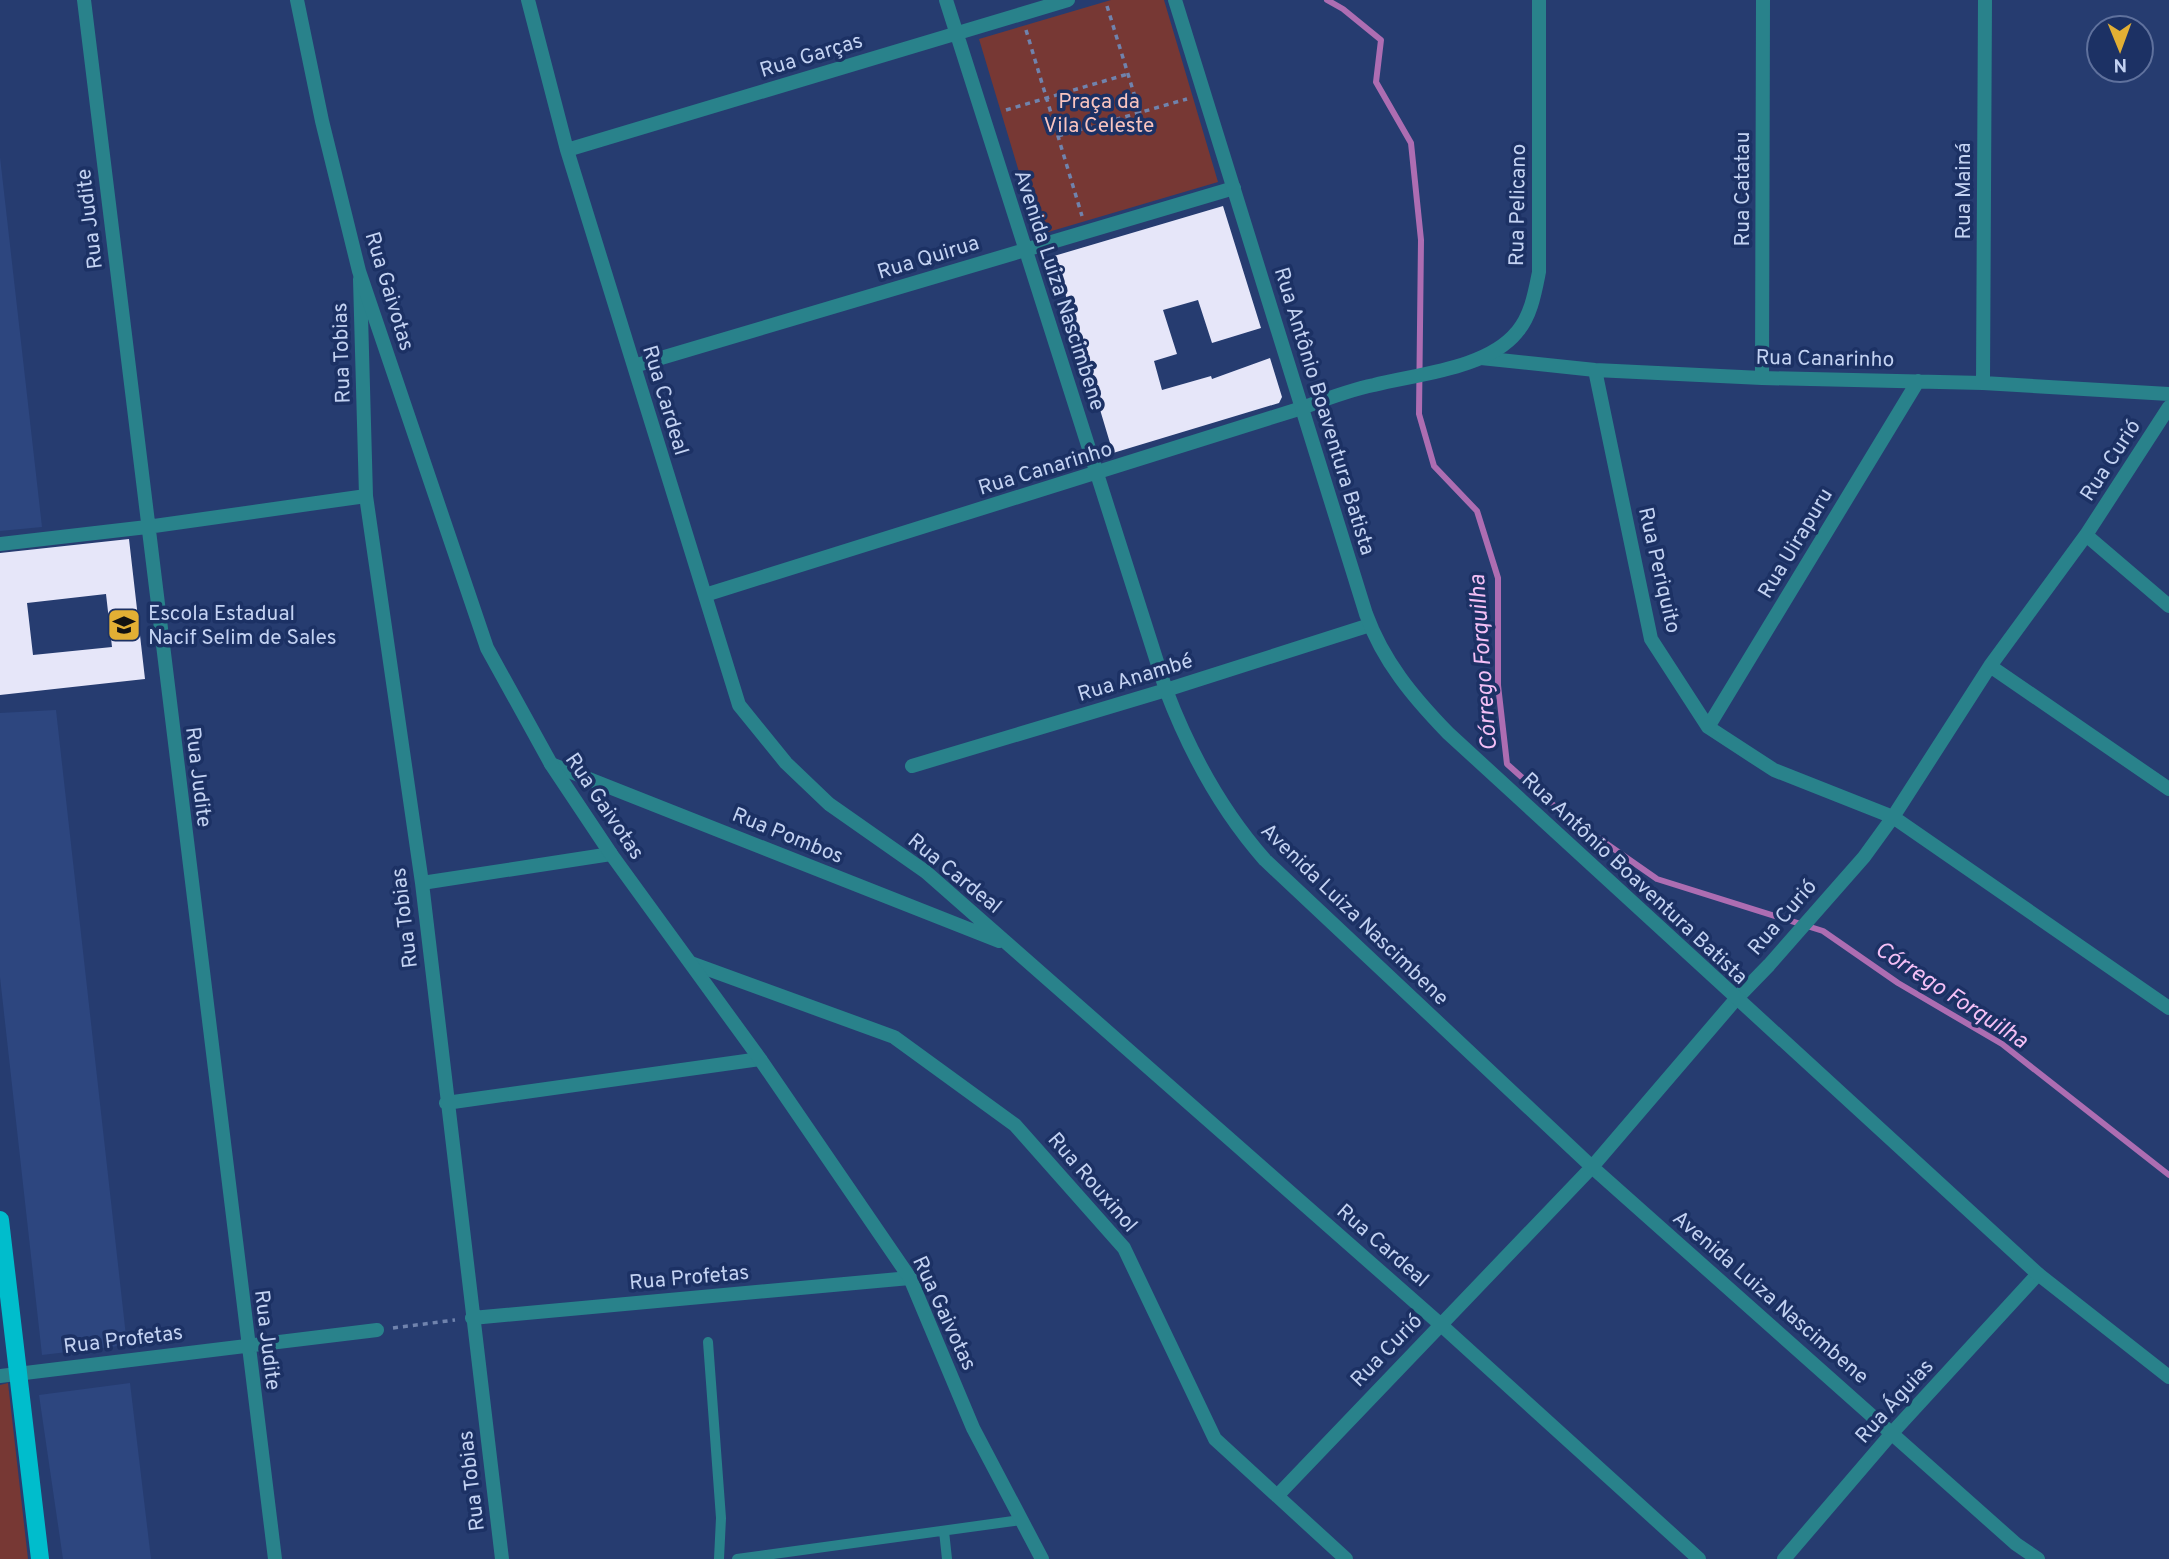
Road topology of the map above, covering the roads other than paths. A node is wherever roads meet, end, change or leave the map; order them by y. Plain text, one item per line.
1 (84, 0) edge
2 (297, 0) edge
3 (528, 0) edge
4 (946, 0) edge
5 (1068, 0) edge
6 (1175, 0) edge
7 (1539, 0) edge
8 (1763, 0) edge
9 (1985, 0) edge
10 (957, 33) junction
11 (567, 150) junction
12 (1234, 188) junction
13 (1025, 250) junction
14 (359, 271) junction
15 (1481, 358) junction
16 (634, 366) junction
17 (1595, 370) junction
18 (1762, 378) junction
19 (1397, 379) joint
20 (1918, 381) junction
21 (1983, 383) junction
22 (2169, 394) edge
23 (2169, 407) edge
24 (1303, 408) junction
25 (1096, 474) junction
26 (366, 496) junction
27 (147, 527) junction
28 (2086, 535) junction
29 (0, 544) edge
30 (705, 595) junction
31 (2169, 606) edge
32 (1370, 625) junction
33 (1990, 666) junction
34 (1166, 690) junction
35 (1707, 727) junction
36 (551, 764) junction
37 (912, 766) dead end
38 (2169, 789) edge
39 (1894, 817) junction
40 (611, 854) junction
41 (422, 883) junction
42 (1009, 945) junction
43 (691, 963) junction
44 (1736, 999) junction
45 (2169, 1008) edge
46 (760, 1059) junction
47 (446, 1103) junction
48 (1592, 1167) junction
49 (0, 1220) edge
50 (2038, 1274) junction
51 (910, 1278) junction
52 (472, 1318) junction
53 (1440, 1324) junction
54 (377, 1330) road end
55 (708, 1342) dead end
56 (248, 1344) junction
57 (18, 1374) junction
58 (0, 1376) edge
59 (2169, 1377) edge
60 (1892, 1433) junction
61 (1277, 1496) junction
62 (1021, 1520) junction
63 (944, 1531) junction
64 (790, 1555) edge
65 (40, 1559) edge
66 (275, 1559) edge
67 (502, 1559) edge
68 (719, 1559) edge
69 (737, 1559) edge
70 (947, 1559) edge
71 (1042, 1559) edge
72 (1346, 1559) edge
73 (1699, 1559) edge
74 (1784, 1559) edge
75 (2038, 1559) edge

1 - 27 street, Rua Judite
2 - 14 street, Rua Gaivotas
3 - 11 street, Rua Cardeal
4 - 10 street, Avenida Luiza Nascimbene
5 - 10 street, Rua Garças
6 - 12 street, Rua Antônio Boaventura Batista
7 - 15 street, Rua Pelicano
8 - 18 street, Rua Catatau
9 - 21 street, Rua Mainá
10 - 11 street, Rua Garças
10 - 13 street, Avenida Luiza Nascimbene
11 - 16 street, Rua Cardeal
12 - 13 street, Rua Quirua
12 - 24 street, Rua Antônio Boaventura Batista
13 - 16 street, Rua Quirua
13 - 25 street, Avenida Luiza Nascimbene
14 - 26 street, Rua Tobias
14 - 36 street, Rua Gaivotas
15 - 17 street, Rua Canarinho
15 - 19 street, Rua Pelicano
16 - 30 street, Rua Cardeal
17 - 18 street, Rua Canarinho
17 - 35 street, Rua Periquito
18 - 20 street, Rua Canarinho
19 - 24 street, Rua Canarinho
20 - 21 street, Rua Canarinho
20 - 35 street, Rua Uirapuru
21 - 22 street, Rua Canarinho
23 - 28 street, Rua Curió
24 - 25 street, Rua Canarinho
24 - 32 street, Rua Antônio Boaventura Batista
25 - 30 street, Rua Canarinho
25 - 34 street, Avenida Luiza Nascimbene
26 - 27 street
26 - 41 street, Rua Tobias
27 - 29 street
27 - 56 street, Rua Judite
28 - 31 street
28 - 33 street, Rua Curió
30 - 42 street, Rua Cardeal
32 - 34 street, Rua Anambé
32 - 44 street, Rua Antônio Boaventura Batista
33 - 38 street
33 - 39 street, Rua Curió
34 - 37 street, Rua Anambé
34 - 48 street, Avenida Luiza Nascimbene
35 - 39 street, Rua Periquito
36 - 40 street, Rua Gaivotas
36 - 42 street, Rua Pombos
39 - 44 street, Rua Curió
39 - 45 street, Rua Periquito
40 - 41 street
40 - 43 street, Rua Gaivotas
41 - 47 street, Rua Tobias
42 - 53 street, Rua Cardeal
43 - 46 street, Rua Gaivotas
43 - 61 street, Rua Rouxinol
44 - 48 street, Rua Curió
44 - 50 street, Rua Antônio Boaventura Batista
46 - 47 street
46 - 51 street, Rua Gaivotas
47 - 52 street, Rua Tobias
48 - 53 street, Rua Curió
48 - 60 street, Avenida Luiza Nascimbene
49 - 57 main road
50 - 59 street, Rua Antônio Boaventura Batista
50 - 60 street, Rua Águias
51 - 52 street, Rua Profetas
51 - 62 street, Rua Gaivotas
52 - 67 street, Rua Tobias
53 - 61 street, Rua Curió
53 - 73 street, Rua Cardeal
54 - 56 street, Rua Profetas
55 - 68 lane
56 - 57 street, Rua Profetas
56 - 66 street, Rua Judite
57 - 58 street, Rua Profetas
57 - 65 main road
60 - 74 street, Rua Águias
60 - 75 street, Avenida Luiza Nascimbene
61 - 72 street, Rua Rouxinol
62 - 63 lane
62 - 71 street, Rua Gaivotas
63 - 64 lane
63 - 70 lane
64 - 69 lane

